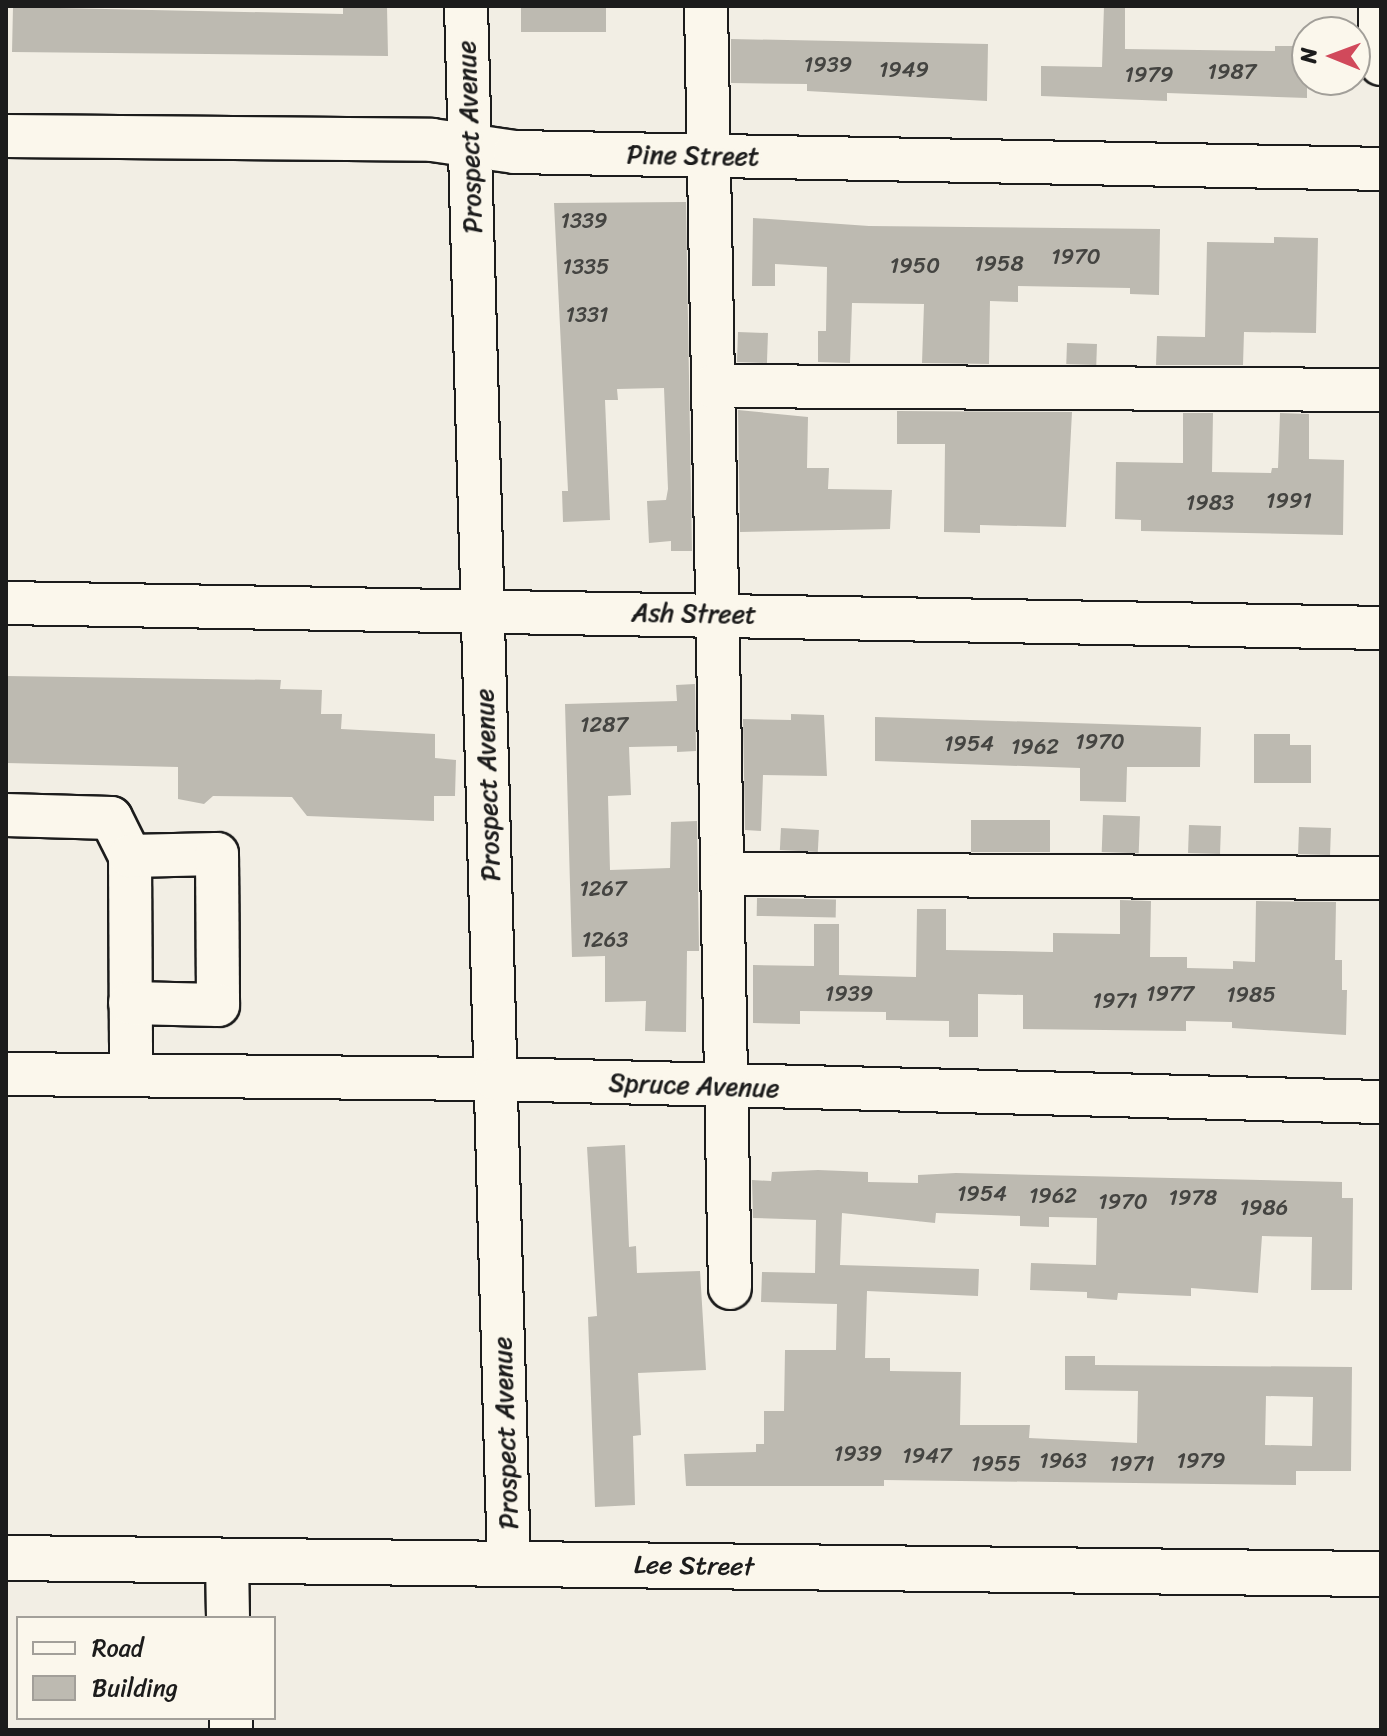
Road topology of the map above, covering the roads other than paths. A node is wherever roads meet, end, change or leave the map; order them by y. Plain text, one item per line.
1 (466, 6) edge
2 (706, 6) edge
3 (1380, 6) edge
4 (1381, 64) edge
5 (6, 136) edge
6 (469, 146) junction
7 (708, 156) junction
8 (1381, 169) edge
9 (713, 386) junction
10 (1381, 390) edge
11 (6, 603) edge
12 (483, 611) junction
13 (717, 615) junction
14 (1381, 628) edge
15 (6, 815) edge
16 (130, 856) junction
17 (722, 874) junction
18 (1381, 878) edge
19 (130, 1003) junction
20 (6, 1074) edge
21 (131, 1075) junction
22 (496, 1079) junction
23 (727, 1088) junction
24 (1381, 1102) edge
25 (730, 1288) dead end
26 (6, 1558) edge
27 (227, 1560) junction
28 (509, 1564) junction
29 (1381, 1574) edge
30 (228, 1616) edge

1 - 6 street, Prospect Avenue
2 - 7 street
3 - 4 street
5 - 6 street, Pine Street
6 - 7 street, Pine Street
6 - 12 street, Prospect Avenue
7 - 8 street, Pine Street
7 - 9 street
9 - 10 street
9 - 13 street
11 - 12 street, Ash Street
12 - 13 street, Ash Street
12 - 22 street, Prospect Avenue
13 - 14 street, Ash Street
13 - 17 street
15 - 16 street
16 - 19 street
16 - 19 street
17 - 18 street
17 - 23 street
19 - 21 street
20 - 21 street, Spruce Avenue
21 - 22 street, Spruce Avenue
22 - 23 street, Spruce Avenue
22 - 28 street, Prospect Avenue
23 - 24 street, Spruce Avenue
23 - 25 street
26 - 27 main road, Lee Street
27 - 28 main road, Lee Street
27 - 30 street
28 - 29 main road, Lee Street

